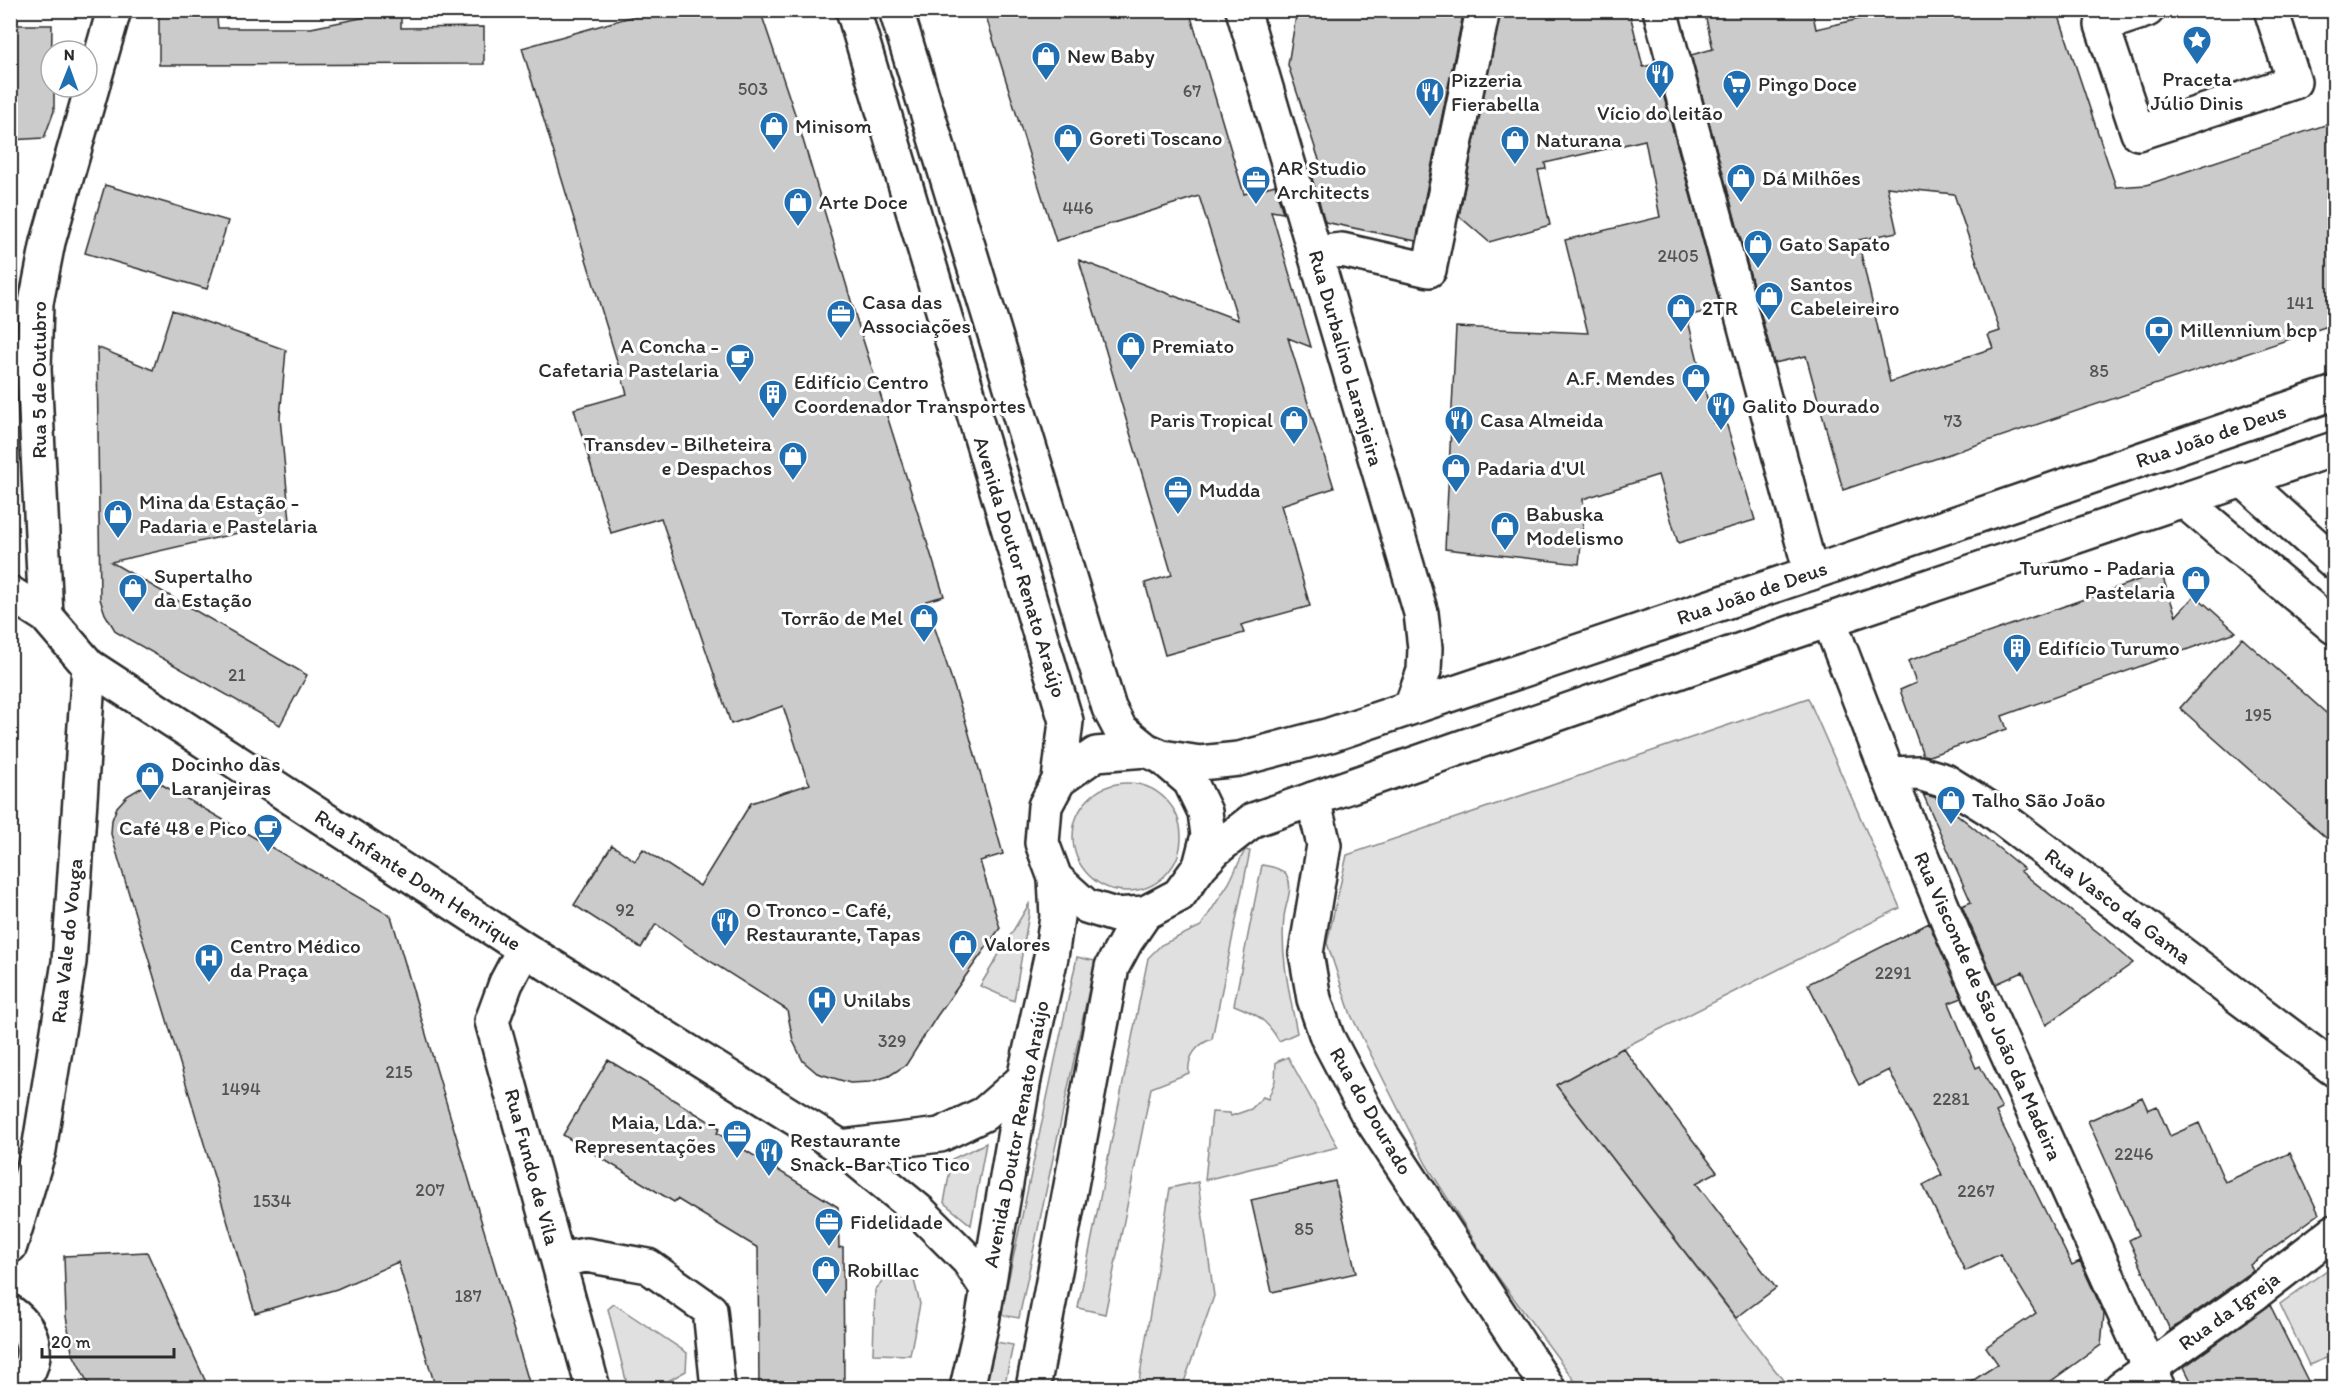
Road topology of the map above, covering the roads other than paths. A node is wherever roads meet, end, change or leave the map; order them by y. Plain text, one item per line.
1 (114, 10) edge
2 (853, 10) edge
3 (897, 10) edge
4 (1243, 10) edge
5 (1483, 10) edge
6 (1660, 10) edge
7 (2147, 10) edge
8 (2271, 10) edge
9 (1316, 253) junction
10 (2334, 393) edge
11 (2334, 449) edge
12 (2242, 479) junction
13 (2183, 500) junction
14 (2334, 562) edge
15 (1811, 573) junction
16 (10, 593) edge
17 (46, 616) junction
18 (1829, 620) junction
19 (2334, 627) edge
20 (89, 666) junction
21 (1411, 707) junction
22 (1154, 754) junction
23 (1888, 774) junction
24 (1059, 780) junction
25 (1313, 799) junction
26 (1200, 866) junction
27 (1055, 878) junction
28 (1145, 912) junction
29 (524, 949) junction
30 (2334, 1069) edge
31 (1024, 1079) junction
32 (841, 1147) junction
33 (2334, 1232) edge
34 (10, 1246) edge
35 (558, 1260) junction
36 (986, 1287) junction
37 (10, 1311) edge
38 (2153, 1379) edge
39 (17, 1389) edge
40 (593, 1389) edge
41 (718, 1389) edge
42 (967, 1389) edge
43 (1033, 1389) edge
44 (1548, 1389) edge
45 (2121, 1389) edge

1 - 17 street, Rua 5 de Outubro
2 - 24 street, Avenida Doutor Renato Araújo
3 - 22 street, Avenida Doutor Renato Araújo
4 - 9 street, Rua Durbalino Laranjeira
5 - 9 street
6 - 15 street
7 - 8 street
9 - 21 street, Rua Durbalino Laranjeira
10 - 15 street, Rua João de Deus
11 - 12 street
12 - 13 street
12 - 14 street
13 - 18 street
13 - 19 street
15 - 21 street, Rua João de Deus
16 - 17 street, Rua Infante Dom Henrique
17 - 20 street, Rua Infante Dom Henrique
18 - 23 street, Rua Visconde de São João da Madeira
18 - 25 street
20 - 29 street, Rua Infante Dom Henrique
20 - 34 street, Rua Vale do Vouga
21 - 22 street, Rua João de Deus
22 - 24 street, Avenida Doutor Renato Araújo
22 - 26 street, Avenida Doutor Renato Araújo
23 - 30 street, Rua Vasco da Gama
23 - 38 street, Rua Visconde de São João da Madeira
24 - 27 street, Avenida Doutor Renato Araújo
25 - 26 street
25 - 44 street, Rua do Dourado
26 - 28 street, Avenida Doutor Renato Araújo
27 - 28 street, Avenida Doutor Renato Araújo
27 - 31 street, Avenida Doutor Renato Araújo
28 - 43 street
29 - 32 street, Rua Infante Dom Henrique
29 - 35 street, Rua Fundo de Vila
31 - 32 street
31 - 36 street, Avenida Doutor Renato Araújo
32 - 36 street, Rua Infante Dom Henrique
33 - 38 street, Rua da Igreja
35 - 40 street, Rua Fundo de Vila
35 - 41 street
36 - 42 street, Avenida Doutor Renato Araújo
37 - 39 street
38 - 45 street, Rua da Igreja

